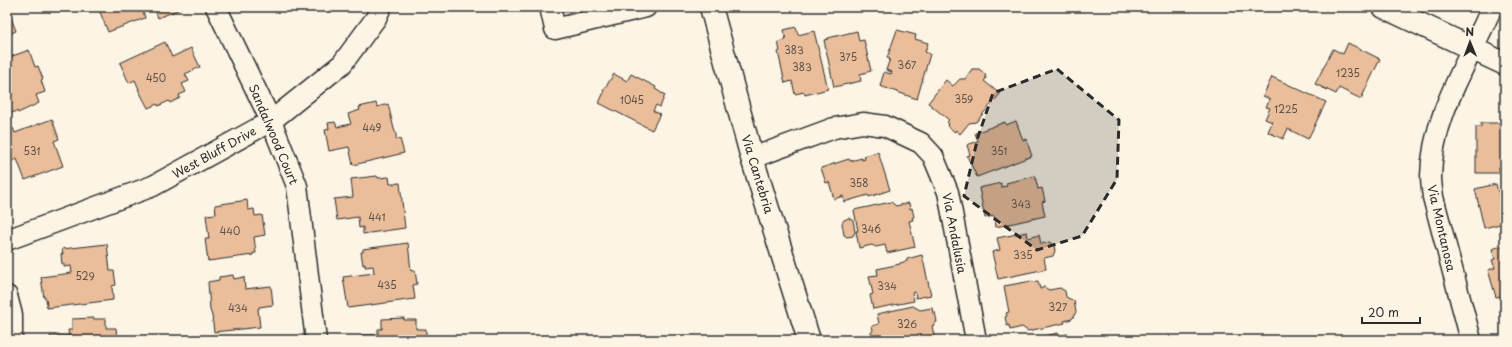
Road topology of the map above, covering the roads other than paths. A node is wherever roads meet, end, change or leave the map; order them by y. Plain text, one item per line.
1 (216, 7) edge
2 (381, 7) edge
3 (550, 7) edge
4 (646, 7) edge
5 (711, 7) edge
6 (1384, 7) edge
7 (1492, 7) edge
8 (1473, 49) junction
9 (1505, 64) edge
10 (271, 121) junction
11 (752, 158) junction
12 (7, 240) edge
13 (7, 296) edge
14 (12, 340) edge
15 (316, 340) edge
16 (809, 340) edge
17 (976, 340) edge
18 (1471, 340) edge

1 - 10 street, Sandalwood Court
2 - 10 street, West Bluff Drive
3 - 4 street
5 - 11 main road, Via Cantebria
6 - 8 main road
7 - 8 street, Via Montanosa
8 - 9 main road
8 - 18 street, Via Montanosa
10 - 12 street, West Bluff Drive
10 - 15 street, Sandalwood Court
11 - 16 main road, Via Cantebria
11 - 17 street, Via Andalusia
13 - 14 street

